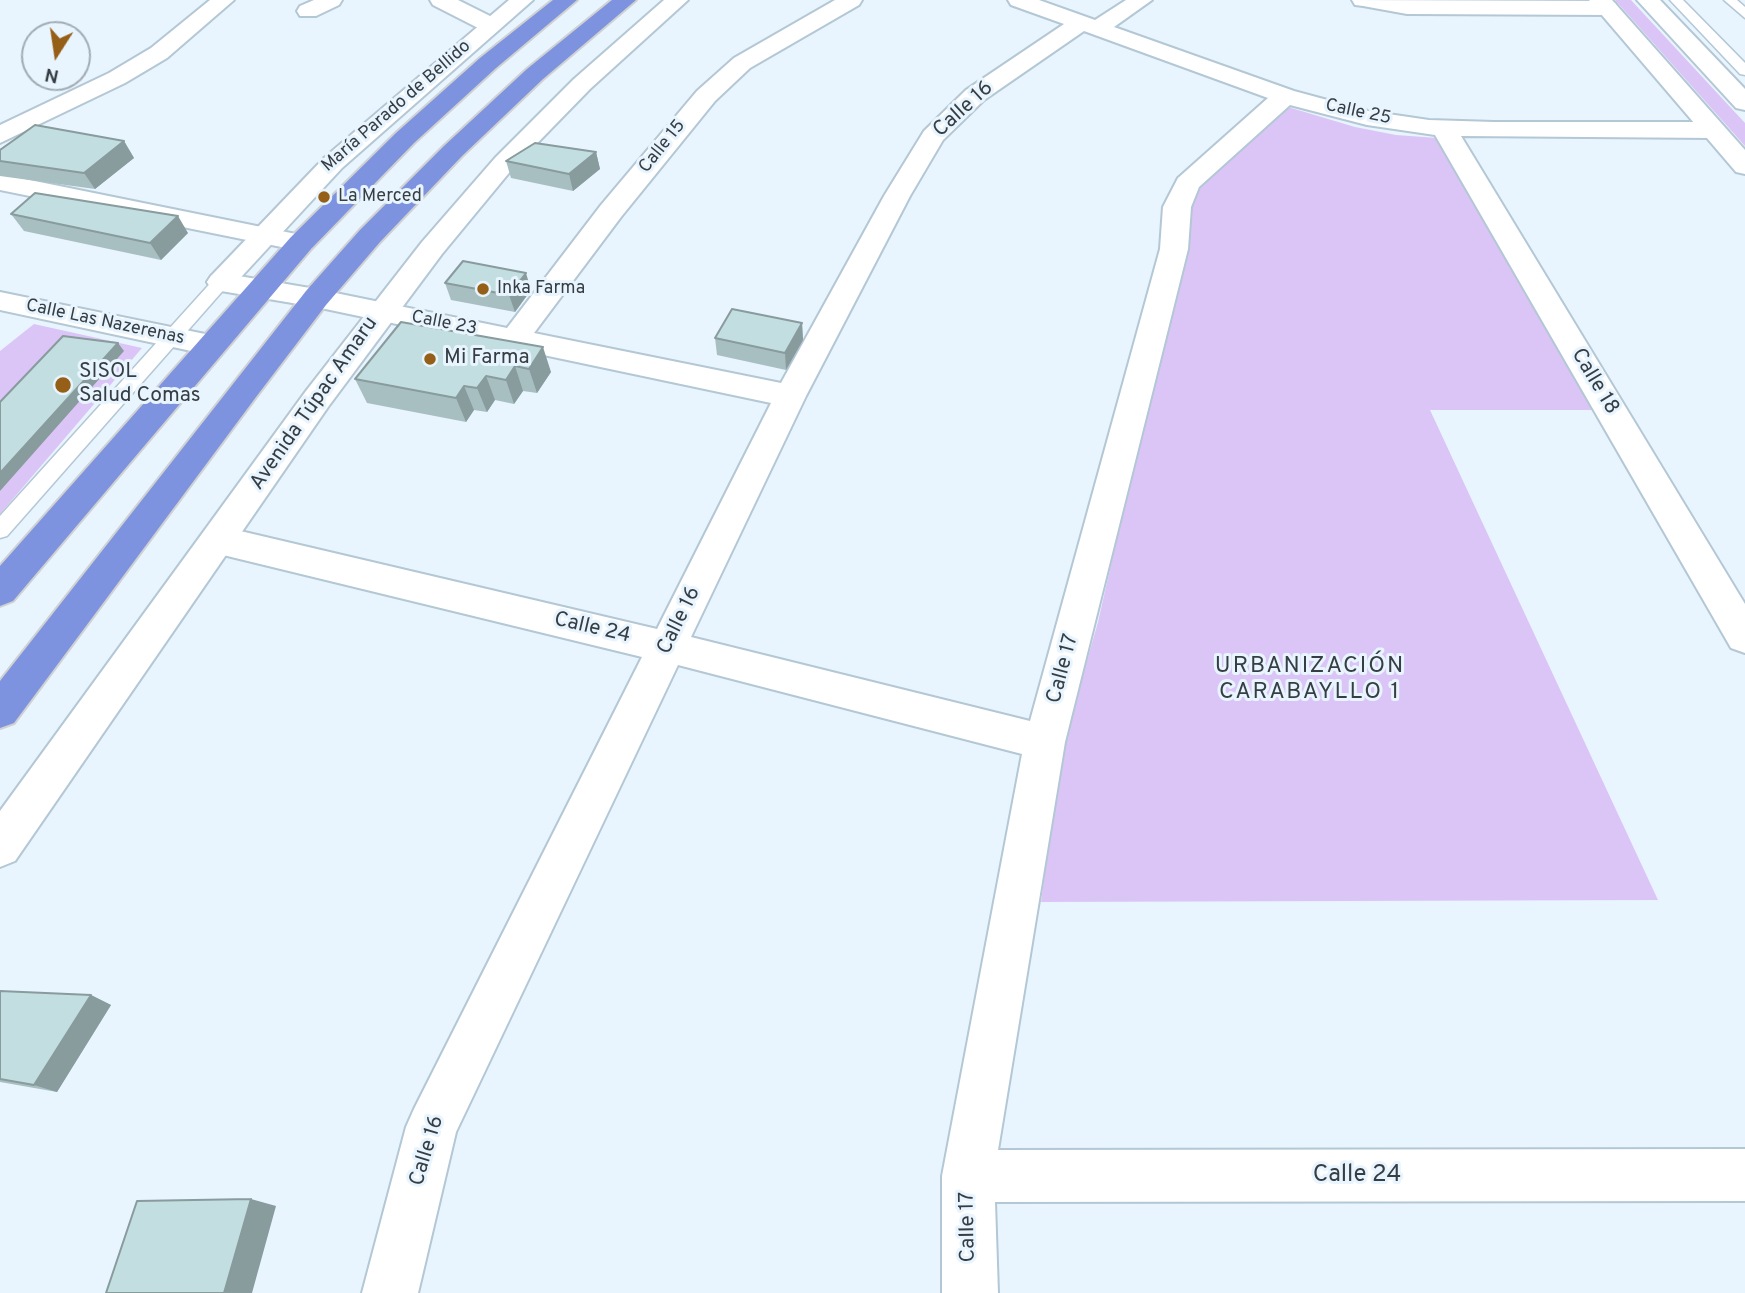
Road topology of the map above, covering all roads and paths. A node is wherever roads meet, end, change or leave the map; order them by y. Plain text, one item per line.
1 (223, 0) edge
2 (331, 0) edge
3 (441, 0) edge
4 (522, 0) edge
5 (566, 0) edge
6 (625, 0) edge
7 (677, 0) edge
8 (851, 0) edge
9 (1019, 0) edge
10 (1141, 0) edge
11 (1363, 0) edge
12 (1648, 0) edge
13 (1676, 0) edge
14 (1730, 0) edge
15 (1604, 4) edge
16 (308, 10) dead end
17 (1745, 14) edge
18 (490, 25) junction
19 (1090, 25) junction
20 (1745, 71) edge
21 (1285, 96) junction
22 (1745, 103) edge
23 (1443, 127) junction
24 (1713, 130) junction
25 (0, 135) edge
26 (1745, 166) edge
27 (0, 182) edge
28 (263, 234) junction
29 (301, 243) junction
30 (221, 282) junction
31 (259, 289) junction
32 (316, 298) junction
33 (0, 301) edge
34 (382, 311) junction
35 (172, 337) junction
36 (515, 338) junction
37 (210, 345) junction
38 (790, 396) junction
39 (0, 530) edge
40 (219, 540) junction
41 (0, 591) edge
42 (1745, 637) edge
43 (668, 647) junction
44 (0, 710) edge
45 (1045, 742) junction
46 (0, 847) edge
47 (1745, 1175) edge
48 (968, 1176) junction
49 (390, 1293) edge
50 (970, 1293) edge

1 - 25 street
2 - 16 street
3 - 18 street
4 - 18 street, María Parado de Bellido
5 - 29 highway
6 - 32 highway
7 - 34 street, Avenida Túpac Amaru
8 - 36 street, Calle 15
9 - 19 street, Calle 25
10 - 19 street, Calle 16
11 - 15 street
12 - 22 street
13 - 20 lane
14 - 17 lane
15 - 24 street
18 - 28 street, María Parado de Bellido
19 - 21 street, Calle 25
19 - 38 street, Calle 16
21 - 23 street, Calle 25
21 - 45 street, Calle 17
23 - 24 street, Calle 25
23 - 42 street, Calle 18
24 - 26 street
27 - 28 street
28 - 29 street
28 - 30 street, María Parado de Bellido
29 - 31 highway
30 - 31 street, Calle 23
30 - 35 lane
31 - 32 street, Calle 23
31 - 37 highway
32 - 34 street, Calle 23
32 - 44 highway
33 - 35 street, Calle Las Nazerenas
34 - 36 street, Calle 23
34 - 40 street, Avenida Túpac Amaru
35 - 37 street, Calle Las Nazerenas
35 - 39 lane
36 - 38 street, Calle 23
37 - 41 highway
38 - 43 street, Calle 16
40 - 43 street, Calle 24
40 - 46 street, Avenida Túpac Amaru
43 - 45 street, Calle 24
43 - 49 street, Calle 16
45 - 48 street, Calle 17
47 - 48 street, Calle 24
48 - 50 street, Calle 17

